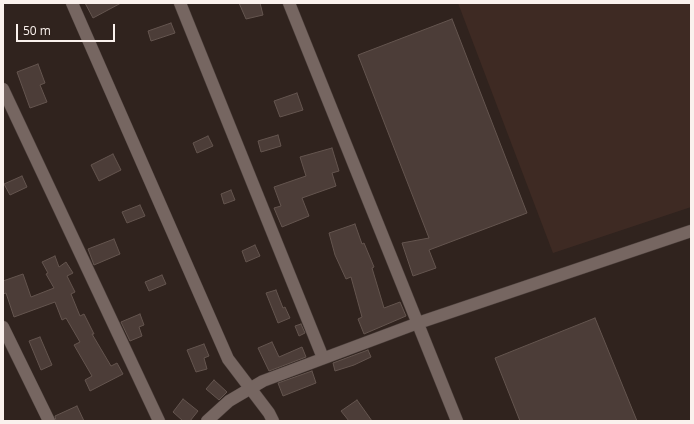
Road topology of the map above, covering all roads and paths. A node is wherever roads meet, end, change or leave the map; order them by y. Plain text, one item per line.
1 (72, 3) edge
2 (180, 3) edge
3 (289, 3) edge
4 (3, 89) edge
5 (691, 231) edge
6 (418, 323) junction
7 (3, 327) edge
8 (323, 358) junction
9 (249, 387) junction
10 (49, 421) edge
11 (158, 421) edge
12 (207, 421) edge
13 (273, 421) edge
14 (457, 421) edge

1 - 9 street
2 - 8 street
3 - 6 street
4 - 11 street
5 - 6 street
6 - 8 street
6 - 14 street
7 - 10 street
8 - 9 street
9 - 12 street
9 - 13 street

